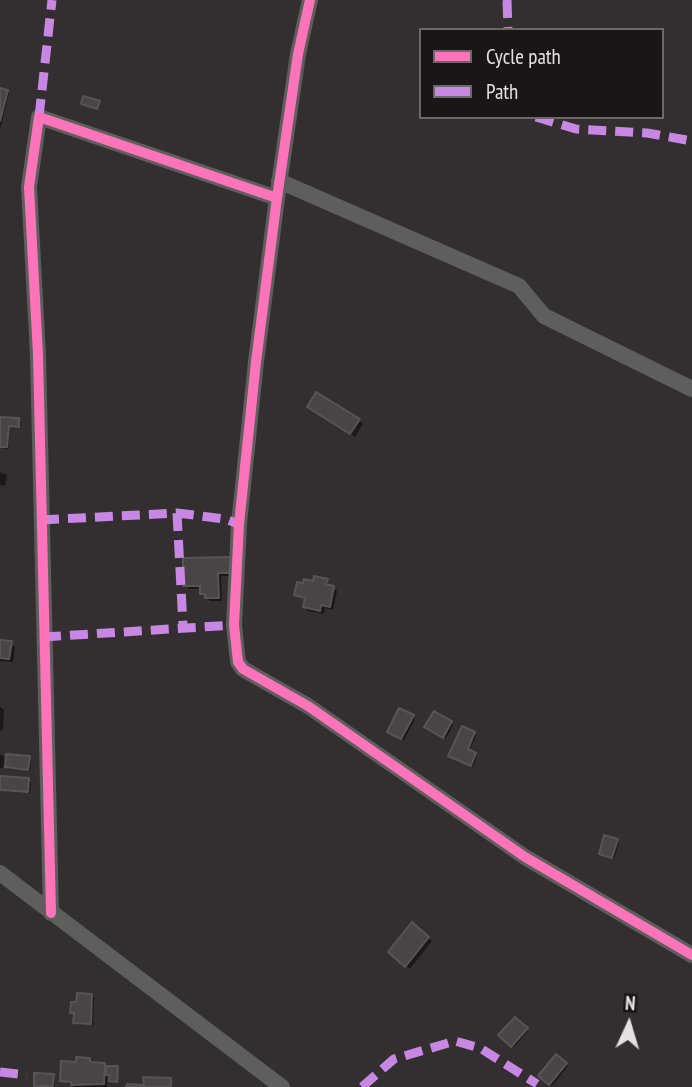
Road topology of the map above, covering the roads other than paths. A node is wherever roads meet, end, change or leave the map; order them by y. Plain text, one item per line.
1 (310, 0) edge
2 (279, 181) junction
3 (277, 198) junction
4 (692, 389) edge
5 (0, 873) edge
6 (51, 914) junction
7 (692, 955) edge
8 (282, 1087) edge

1 - 2 street
2 - 3 street
2 - 4 street
3 - 6 street
3 - 7 street
5 - 6 street
6 - 8 street

